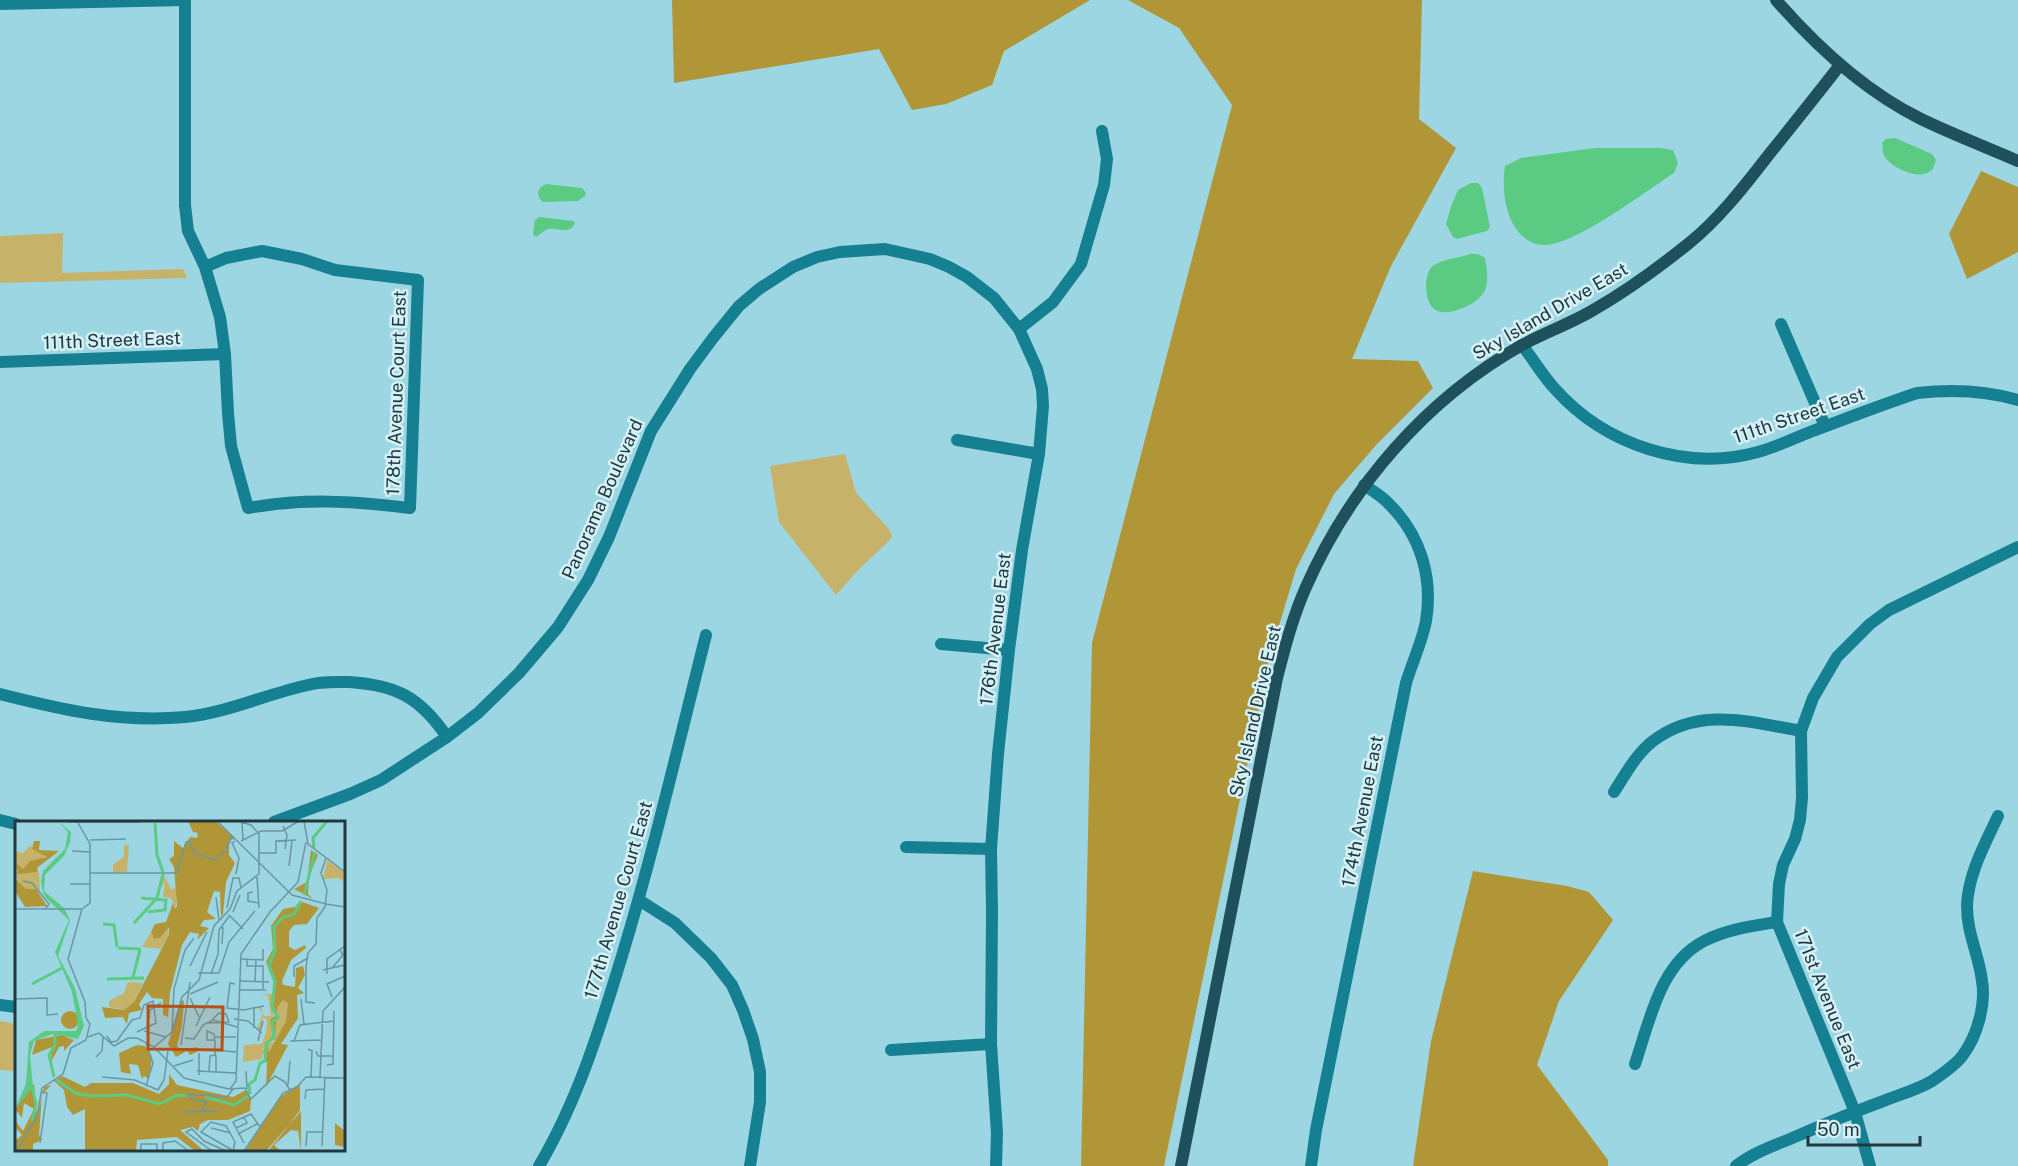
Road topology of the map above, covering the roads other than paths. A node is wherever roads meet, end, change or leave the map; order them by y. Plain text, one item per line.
1 (186, 0) edge
2 (1776, 0) edge
3 (0, 4) edge
4 (1840, 65) junction
5 (1102, 131) dead end
6 (2018, 161) edge
7 (205, 267) junction
8 (1780, 324) dead end
9 (1019, 329) junction
10 (1522, 345) junction
11 (225, 354) junction
12 (0, 362) edge
13 (2018, 400) edge
14 (1825, 426) junction
15 (957, 440) dead end
16 (1039, 454) junction
17 (1364, 485) junction
18 (2018, 548) edge
19 (706, 635) dead end
20 (941, 645) dead end
21 (1009, 650) junction
22 (0, 694) edge
23 (1801, 730) junction
24 (447, 737) junction
25 (1614, 792) dead end
26 (1998, 816) dead end
27 (0, 820) edge
28 (277, 821) edge
29 (15, 824) edge
30 (906, 848) dead end
31 (991, 849) junction
32 (639, 900) junction
33 (1777, 922) junction
34 (0, 1005) edge
35 (15, 1007) edge
36 (991, 1044) junction
37 (891, 1050) dead end
38 (1635, 1064) dead end
39 (1855, 1112) junction
40 (539, 1166) edge
41 (750, 1166) edge
42 (996, 1166) edge
43 (1181, 1166) edge
44 (1311, 1166) edge
45 (1736, 1166) edge
46 (1870, 1166) edge

1 - 3 street
1 - 7 street
2 - 4 street
4 - 6 street
4 - 10 street, Sky Island Drive East
5 - 9 street
7 - 11 street
7 - 11 street, 178th Avenue Court East
8 - 14 street
9 - 16 street, 176th Avenue East
9 - 24 street, Panorama Boulevard
10 - 14 street, 111th Street East
10 - 17 street, Sky Island Drive East
11 - 12 street, 111th Street East
13 - 14 street, 111th Street East
15 - 16 street
16 - 21 street, 176th Avenue East
17 - 43 street, Sky Island Drive East
17 - 44 street, 174th Avenue East
18 - 23 street, 171st Avenue East
19 - 32 street, 177th Avenue Court East
20 - 21 street
21 - 31 street, 176th Avenue East
22 - 24 street
23 - 25 street
23 - 33 street, 171st Avenue East
24 - 28 street, Panorama Boulevard
26 - 39 street
27 - 29 street
30 - 31 street
31 - 36 street, 176th Avenue East
32 - 40 street, 177th Avenue Court East
32 - 41 street
33 - 38 street
33 - 39 street, 171st Avenue East
34 - 35 street
36 - 37 street
36 - 42 street, 176th Avenue East
39 - 45 street
39 - 46 street, 171st Avenue East

